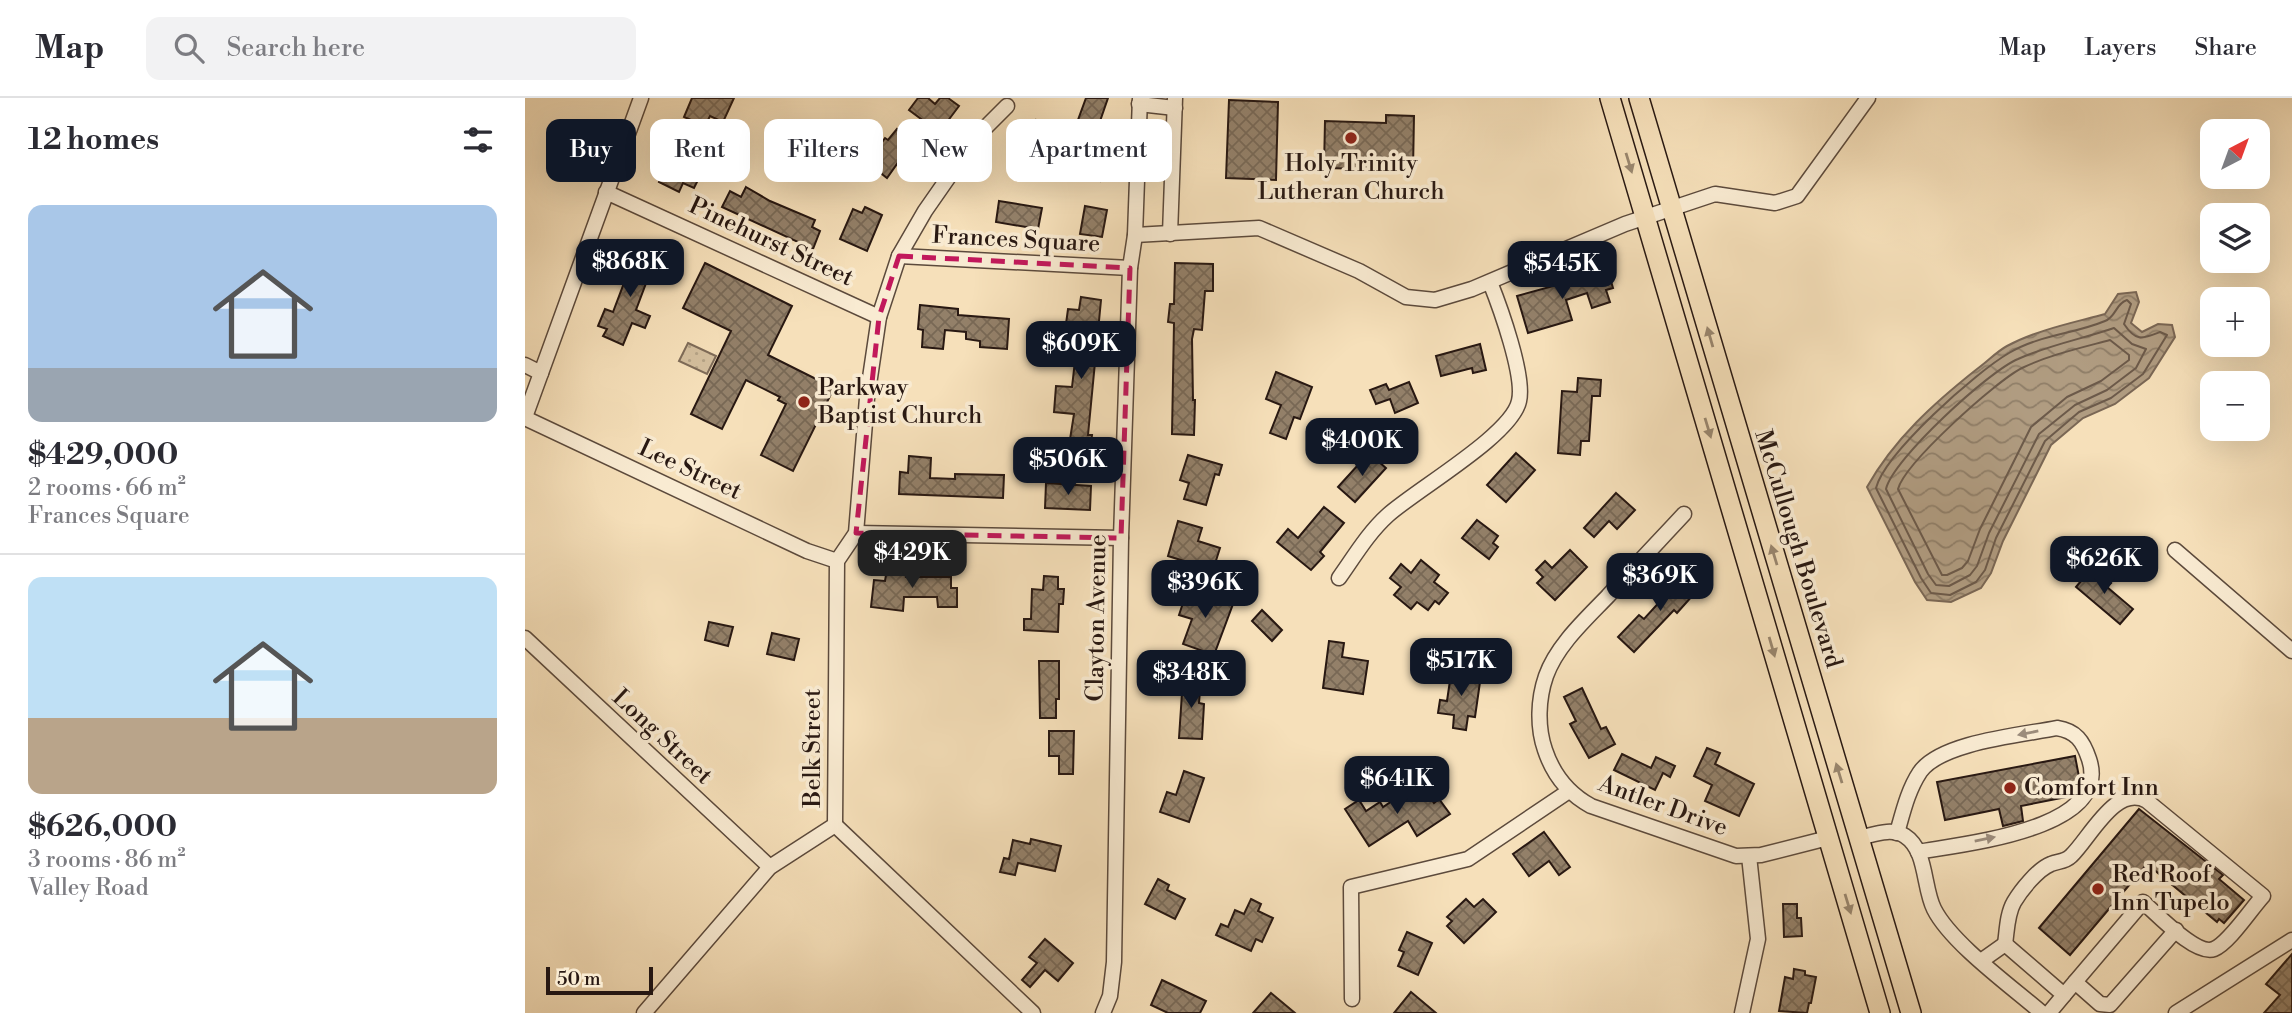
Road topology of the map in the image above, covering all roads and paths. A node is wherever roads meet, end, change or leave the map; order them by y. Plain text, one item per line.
1 (641, 98) edge
2 (1610, 98) edge
3 (1639, 98) edge
4 (1868, 98) edge
5 (1140, 101) edge
6 (1175, 103) edge
7 (1007, 106) dead end
8 (606, 192) junction
9 (1672, 208) junction
10 (1646, 217) junction
11 (1170, 233) junction
12 (1135, 235) junction
13 (899, 256) junction
14 (1130, 268) junction
15 (1490, 282) junction
16 (879, 317) junction
17 (525, 365) edge
18 (541, 373) junction
19 (525, 417) edge
20 (1751, 475) junction
21 (1723, 480) junction
22 (1685, 514) dead end
23 (856, 533) junction
24 (1121, 538) junction
25 (2175, 550) dead end
26 (837, 561) junction
27 (1339, 578) dead end
28 (525, 638) edge
29 (2292, 651) edge
30 (1789, 706) junction
31 (1569, 791) junction
32 (835, 825) junction
33 (1897, 833) junction
34 (1828, 838) junction
35 (1858, 838) junction
36 (1918, 852) junction
37 (1749, 856) junction
38 (770, 867) junction
39 (2176, 930) junction
40 (2292, 940) edge
41 (2005, 944) junction
42 (1893, 952) junction
43 (1981, 961) junction
44 (2075, 982) junction
45 (2064, 995) junction
46 (1352, 999) dead end
47 (644, 1013) edge
48 (1033, 1013) edge
49 (1103, 1013) edge
50 (1742, 1013) edge
51 (1880, 1013) edge
52 (1911, 1013) edge
53 (2042, 1013) edge
54 (2049, 1013) edge
55 (2176, 1013) edge

1 - 8 street
2 -> 10 highway, McCullough Boulevard
3 - 9 highway, McCullough Boulevard
4 - 9 street
5 - 6 street
5 - 12 street, Clayton Avenue
6 - 11 street
7 - 13 street, Frances Square
8 - 16 street, Pinehurst Street
8 - 18 street
9 - 10 street
20 -> 9 highway, McCullough Boulevard
10 - 15 street
10 -> 21 highway, McCullough Boulevard
11 - 12 street
11 - 15 street
12 - 14 street, Clayton Avenue
13 - 14 street, Frances Square
13 - 16 street, Frances Square
14 - 24 street, Clayton Avenue
15 - 27 street
16 - 23 street, Frances Square
17 - 18 street
18 - 19 street
19 - 26 street, Lee Street
20 - 21 highway
35 -> 20 highway, McCullough Boulevard
21 -> 30 highway, McCullough Boulevard
22 - 31 street, Antler Drive
23 - 24 street
23 - 26 street
24 - 49 street, Clayton Avenue
25 - 29 street
26 - 32 street, Belk Street
28 - 38 street, Long Street
30 - 34 highway, McCullough Boulevard
30 - 35 highway
31 - 37 street, Antler Drive
31 - 46 street
32 - 38 street, Belk Street
32 - 48 street
33 - 35 street
33 - 36 street
36 -> 33 street
34 - 37 street, Antler Drive
34 - 42 highway
34 -> 51 highway, McCullough Boulevard
35 - 42 highway, McCullough Boulevard
36 - 43 street
37 - 50 street
38 - 47 street, Belk Street
39 - 41 street
39 - 44 street
39 - 44 street
40 - 55 street
41 - 43 street
41 - 45 street
42 - 52 highway, McCullough Boulevard
43 - 53 street
44 - 45 street
45 - 54 street

